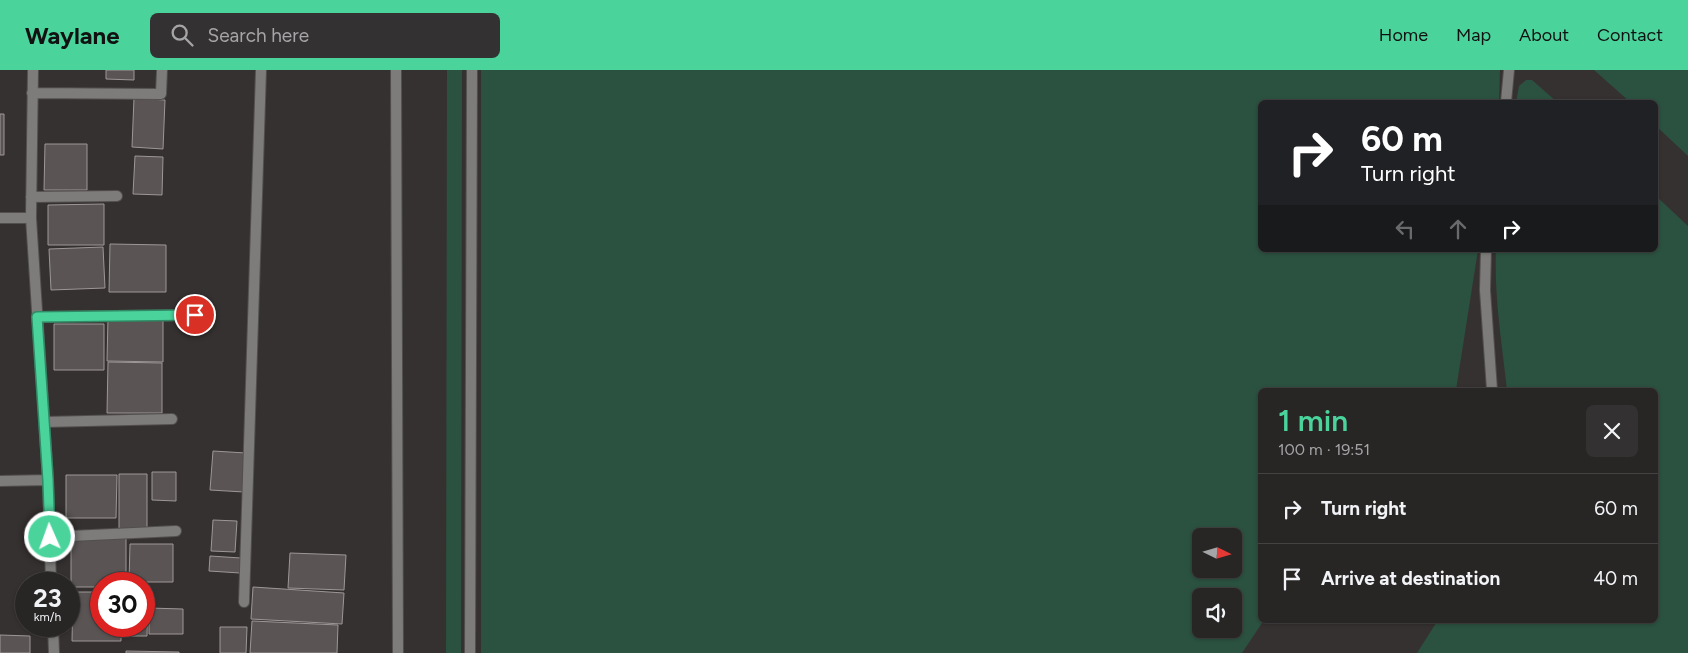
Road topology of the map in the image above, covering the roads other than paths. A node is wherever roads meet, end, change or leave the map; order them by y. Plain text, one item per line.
1 (33, 70) edge
2 (162, 70) edge
3 (261, 70) edge
4 (396, 70) edge
5 (472, 70) edge
6 (1509, 70) edge
7 (32, 93) junction
8 (1506, 100) edge
9 (117, 196) dead end
10 (31, 197) junction
11 (0, 218) edge
12 (31, 218) junction
13 (1486, 252) edge
14 (195, 315) dead end
15 (37, 317) junction
16 (1492, 388) edge
17 (172, 419) dead end
18 (44, 422) junction
19 (48, 480) junction
20 (0, 481) edge
21 (176, 531) dead end
22 (50, 537) junction
23 (51, 572) edge
24 (244, 602) dead end
25 (53, 637) edge
26 (54, 653) edge
27 (398, 653) edge
28 (470, 653) edge

1 - 7 street
2 - 7 street
3 - 24 street
4 - 27 street
5 - 28 street
6 - 8 street
7 - 10 street
9 - 10 street
10 - 12 street
11 - 12 street
12 - 15 street
13 - 16 street
14 - 15 street
15 - 18 street
17 - 18 street
18 - 19 street
19 - 20 street
19 - 22 street
21 - 22 street
22 - 23 street
25 - 26 street

